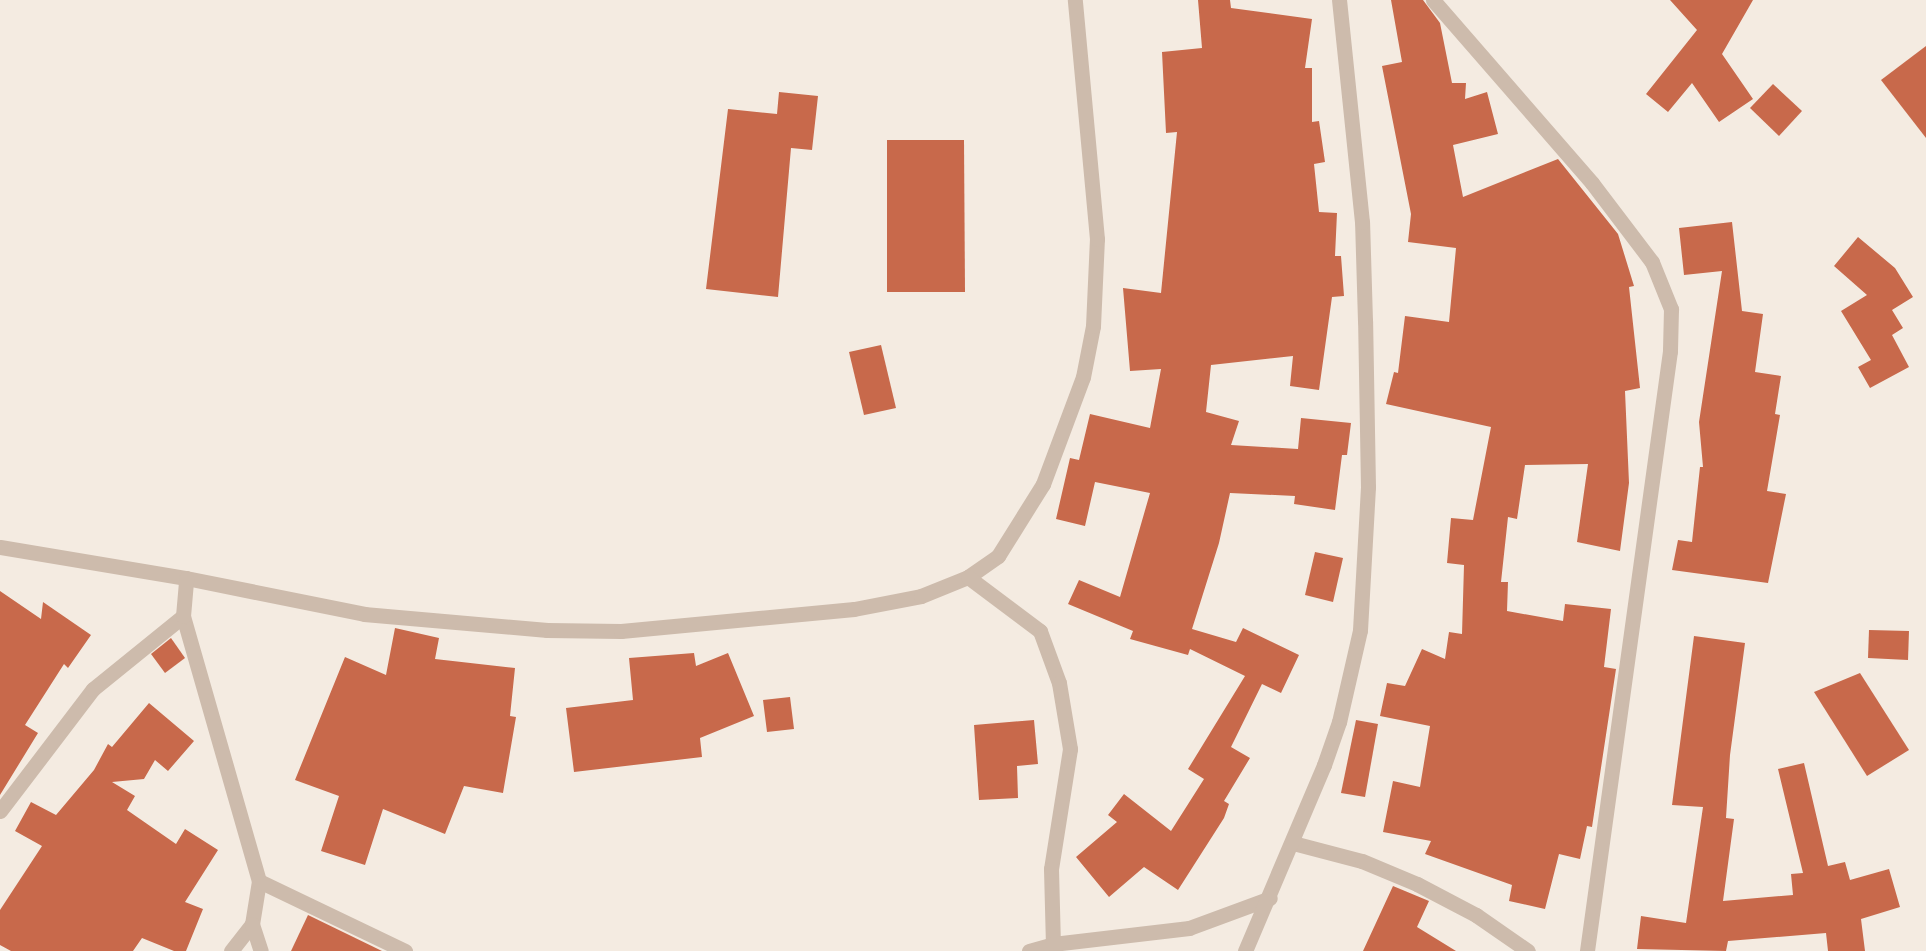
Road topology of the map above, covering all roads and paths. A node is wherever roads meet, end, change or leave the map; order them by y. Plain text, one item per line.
1 (1075, 0) edge
2 (1340, 0) edge
3 (1433, 0) edge
4 (0, 547) edge
5 (968, 577) junction
6 (186, 578) junction
7 (183, 616) junction
8 (0, 811) edge
9 (1293, 843) junction
10 (259, 881) junction
11 (1270, 898) junction
12 (252, 924) junction
13 (1053, 944) junction
14 (231, 951) edge
15 (261, 951) edge
16 (405, 951) edge
17 (1029, 951) edge
18 (1245, 951) edge
19 (1528, 951) edge
20 (1587, 951) edge

1 - 5 street
2 - 9 street
3 - 20 street
4 - 6 street
5 - 6 street
5 - 13 street
6 - 7 street
7 - 8 street
7 - 10 street
9 - 11 street
9 - 19 street
10 - 12 street
10 - 16 street
11 - 13 street
11 - 18 street
12 - 14 street
12 - 15 street
13 - 17 street

